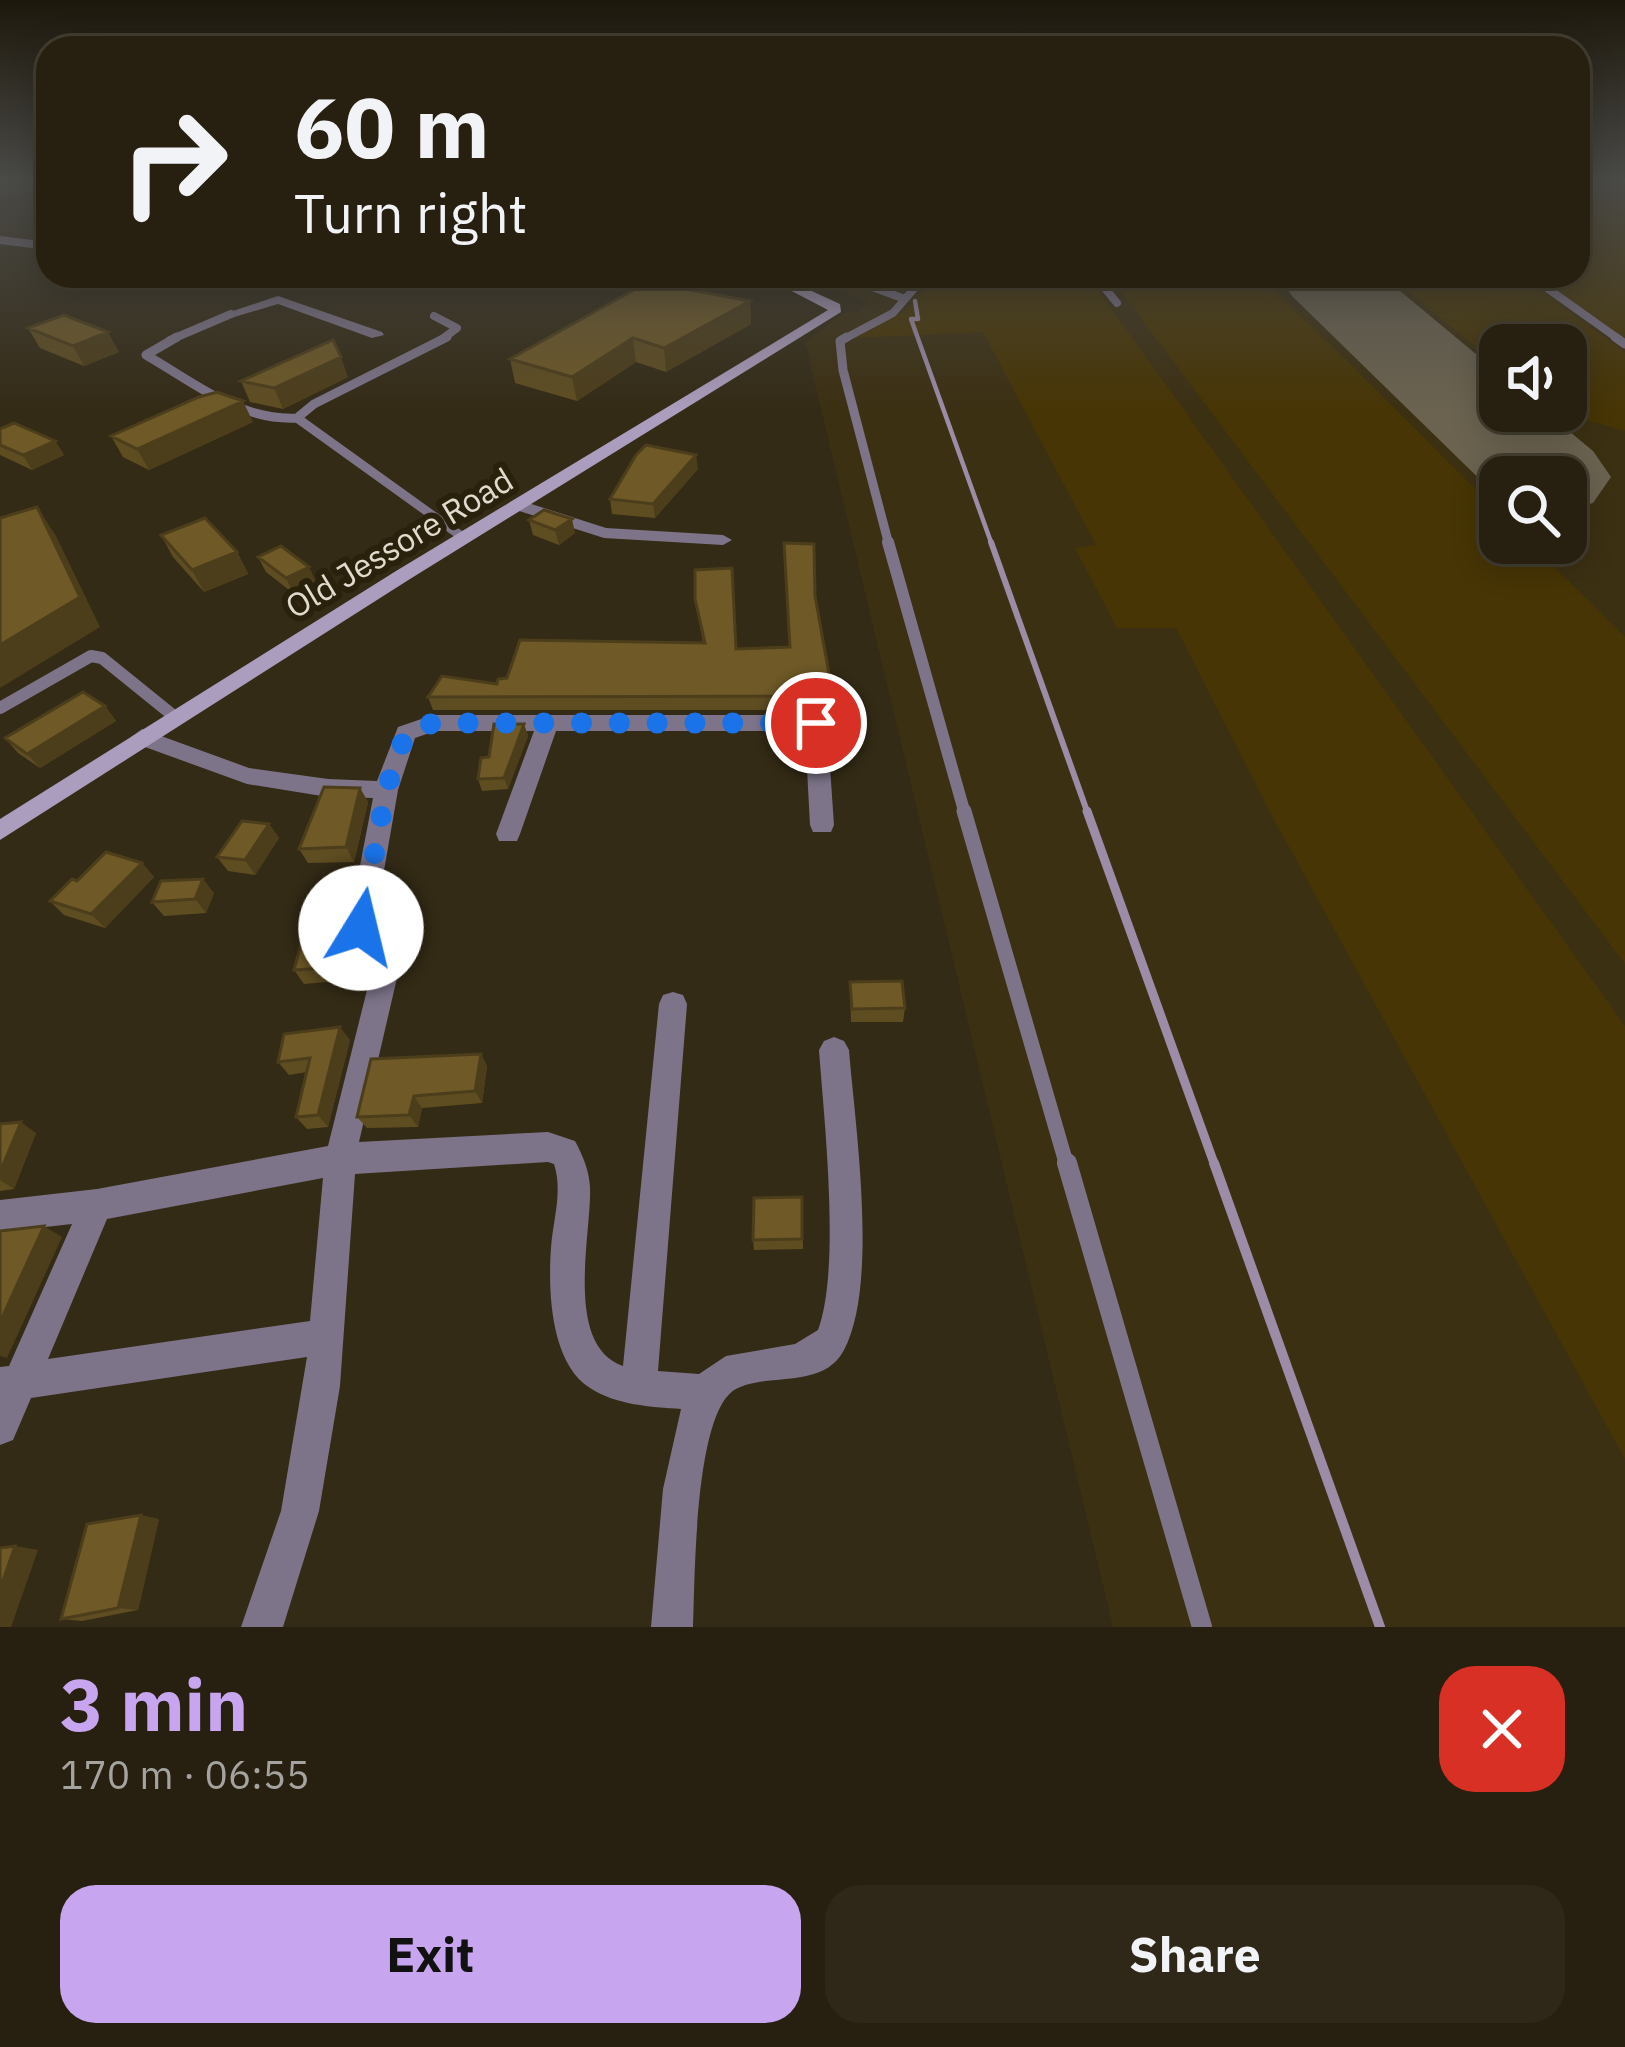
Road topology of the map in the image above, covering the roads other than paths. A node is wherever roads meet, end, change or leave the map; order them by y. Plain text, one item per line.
1 (797, 288) edge
2 (875, 288) edge
3 (915, 288) edge
4 (1105, 288) edge
5 (1547, 288) edge
6 (905, 299) junction
7 (1117, 303) dead end
8 (231, 314) joint
9 (434, 316) dead end
10 (377, 335) dead end
11 (1625, 344) edge
12 (297, 418) junction
13 (519, 505) junction
14 (464, 538) junction
15 (724, 541) dead end
16 (0, 708) edge
17 (175, 717) junction
18 (548, 722) junction
19 (142, 737) junction
20 (386, 790) junction
21 (822, 825) dead end
22 (0, 831) edge
23 (508, 835) dead end
24 (396, 926) dead end
25 (361, 928) dead end
26 (673, 1004) dead end
27 (834, 1050) dead end
28 (340, 1159) junction
29 (97, 1205) junction
30 (0, 1216) edge
31 (326, 1337) junction
32 (10, 1383) edge
33 (639, 1386) junction
34 (703, 1393) junction
35 (0, 1427) edge
36 (262, 1627) edge
37 (672, 1627) edge
38 (1202, 1627) edge

1 - 13 street, Old Jessore Road
2 - 6 lane
3 - 6 lane
4 - 7 lane
5 - 11 lane
6 - 38 lane
8 - 10 street
8 - 12 lane
9 - 12 lane
12 - 14 lane
13 - 14 street, Old Jessore Road
13 - 15 street
14 - 17 street, Old Jessore Road
16 - 17 lane
17 - 19 street, Old Jessore Road
18 - 20 street
18 - 21 street
18 - 23 street
19 - 20 street
19 - 22 street, Old Jessore Road
20 - 25 street
24 - 28 street
26 - 33 street
27 - 34 street
28 - 29 street
28 - 31 street
28 - 33 street
29 - 30 street
29 - 32 street
31 - 32 street
31 - 36 street
32 - 35 street
33 - 34 street
34 - 37 street

